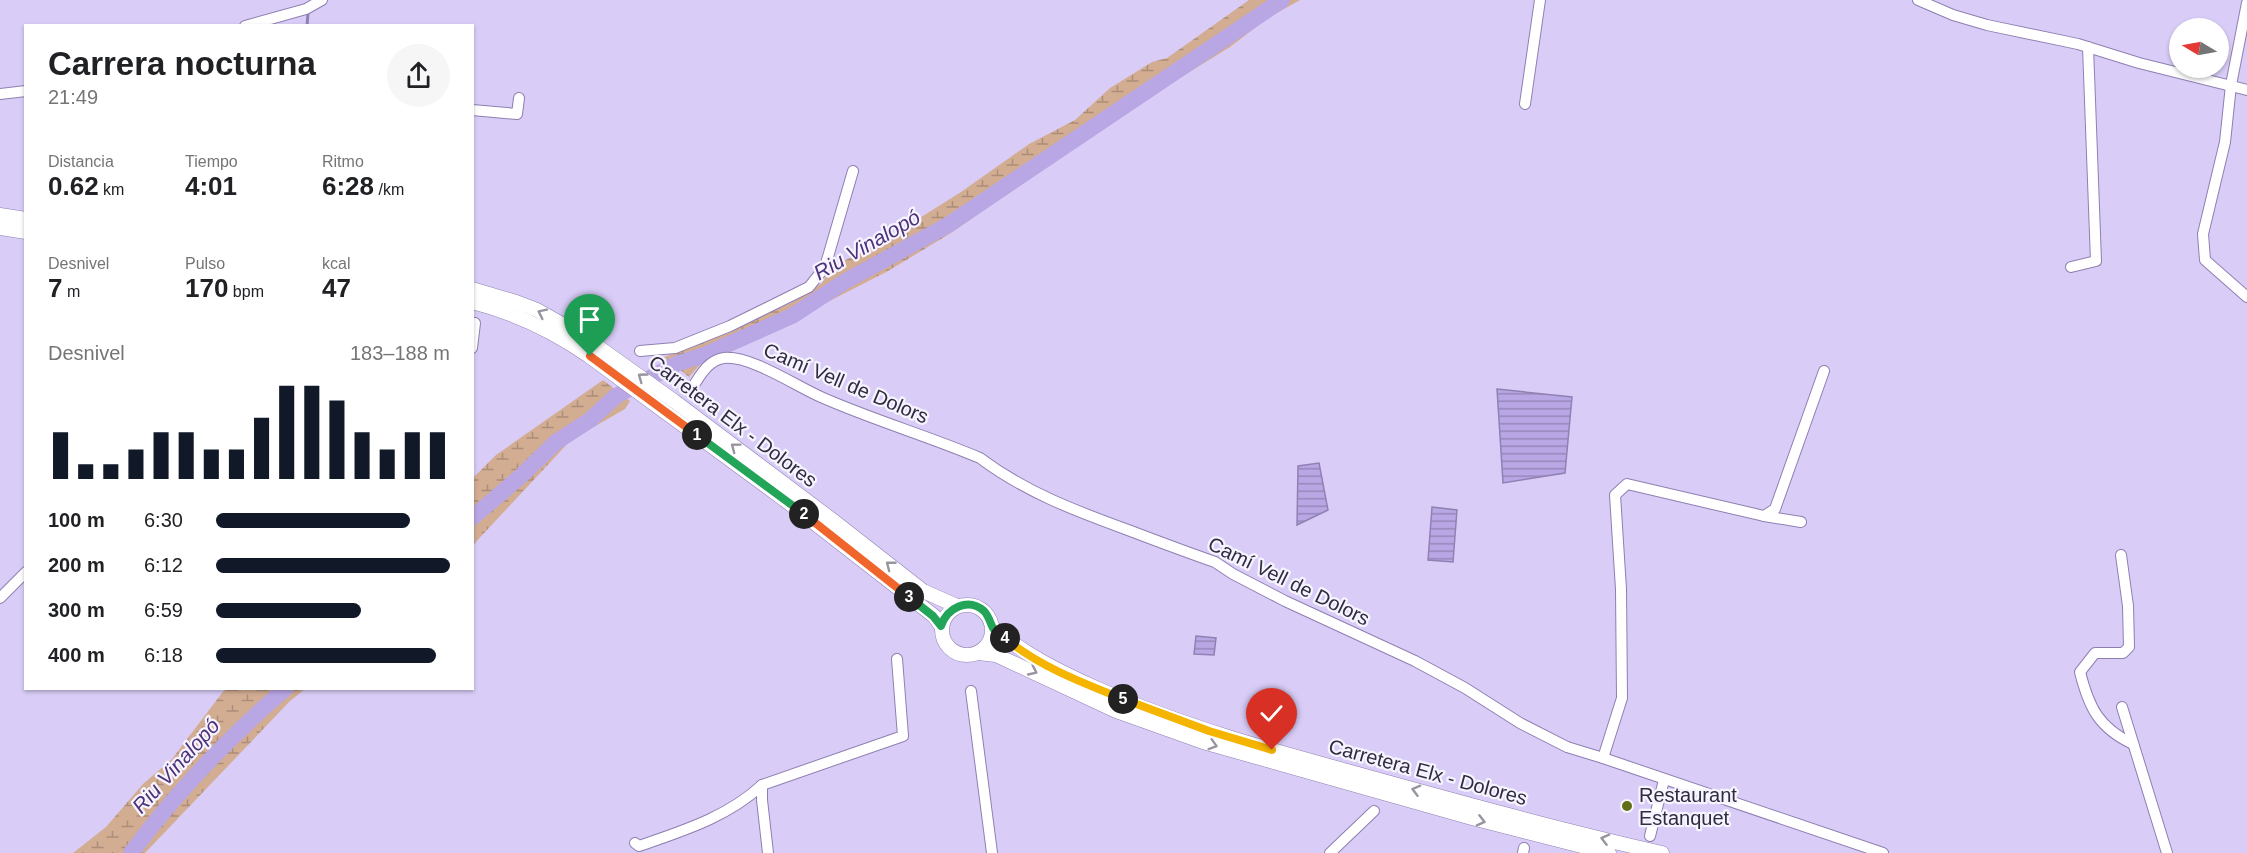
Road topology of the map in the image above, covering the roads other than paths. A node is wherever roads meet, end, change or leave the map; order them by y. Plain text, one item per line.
1 (322, 0) edge
2 (1540, 0) edge
3 (1918, 0) edge
4 (2247, 3) edge
5 (252, 24) edge
6 (2088, 47) junction
7 (2231, 85) junction
8 (2247, 90) edge
9 (24, 91) edge
10 (0, 94) edge
11 (519, 98) dead end
12 (1525, 104) dead end
13 (474, 110) edge
14 (853, 171) dead end
15 (0, 215) edge
16 (24, 219) edge
17 (0, 228) edge
18 (24, 232) edge
19 (2071, 267) dead end
20 (474, 290) edge
21 (2247, 297) edge
22 (474, 303) edge
23 (475, 323) dead end
24 (474, 331) edge
25 (640, 351) dead end
26 (606, 360) junction
27 (1824, 371) dead end
28 (692, 388) dead end
29 (669, 406) junction
30 (1764, 516) junction
31 (1801, 522) dead end
32 (2121, 555) dead end
33 (24, 574) edge
34 (0, 598) edge
35 (957, 606) junction
36 (941, 626) junction
37 (992, 627) junction
38 (978, 653) junction
39 (897, 659) dead end
40 (971, 691) dead end
41 (2122, 707) dead end
42 (2133, 744) junction
43 (1603, 758) junction
44 (1664, 780) junction
45 (762, 785) junction
46 (1374, 811) dead end
47 (1650, 836) dead end
48 (635, 843) dead end
49 (768, 853) edge
50 (992, 853) edge
51 (1330, 853) edge
52 (1609, 853) edge
53 (1662, 853) edge
54 (1882, 853) edge
55 (2166, 853) edge

1 - 5 street
2 - 12 street
3 - 6 street
4 - 7 street
6 - 7 street
6 - 19 street
7 - 8 street
7 - 21 street
9 - 10 street
11 - 13 street
14 - 25 street
15 - 16 main road
17 - 18 main road
26 -> 20 main road, Carretera Elx - Dolores
22 - 26 main road, Carretera Elx - Dolores
23 - 24 street
26 - 29 main road, Carretera Elx - Dolores
27 - 30 street
28 - 43 street, Camí Vell de Dolors
35 -> 29 main road, Carretera Elx - Dolores
29 - 36 main road, Carretera Elx - Dolores
30 - 31 street
30 - 43 street
32 - 42 street
33 - 34 street
35 - 36 main road
35 - 37 main road
36 - 38 main road
37 - 38 main road
53 -> 37 main road, Carretera Elx - Dolores
38 -> 52 main road, Carretera Elx - Dolores
39 - 45 street
40 - 50 street
41 - 42 street
42 - 55 street
43 - 44 street, Camí Vell de Dolors
44 - 47 street
44 - 54 street, Camí Vell de Dolors
45 - 48 street
45 - 49 street
46 - 51 street

